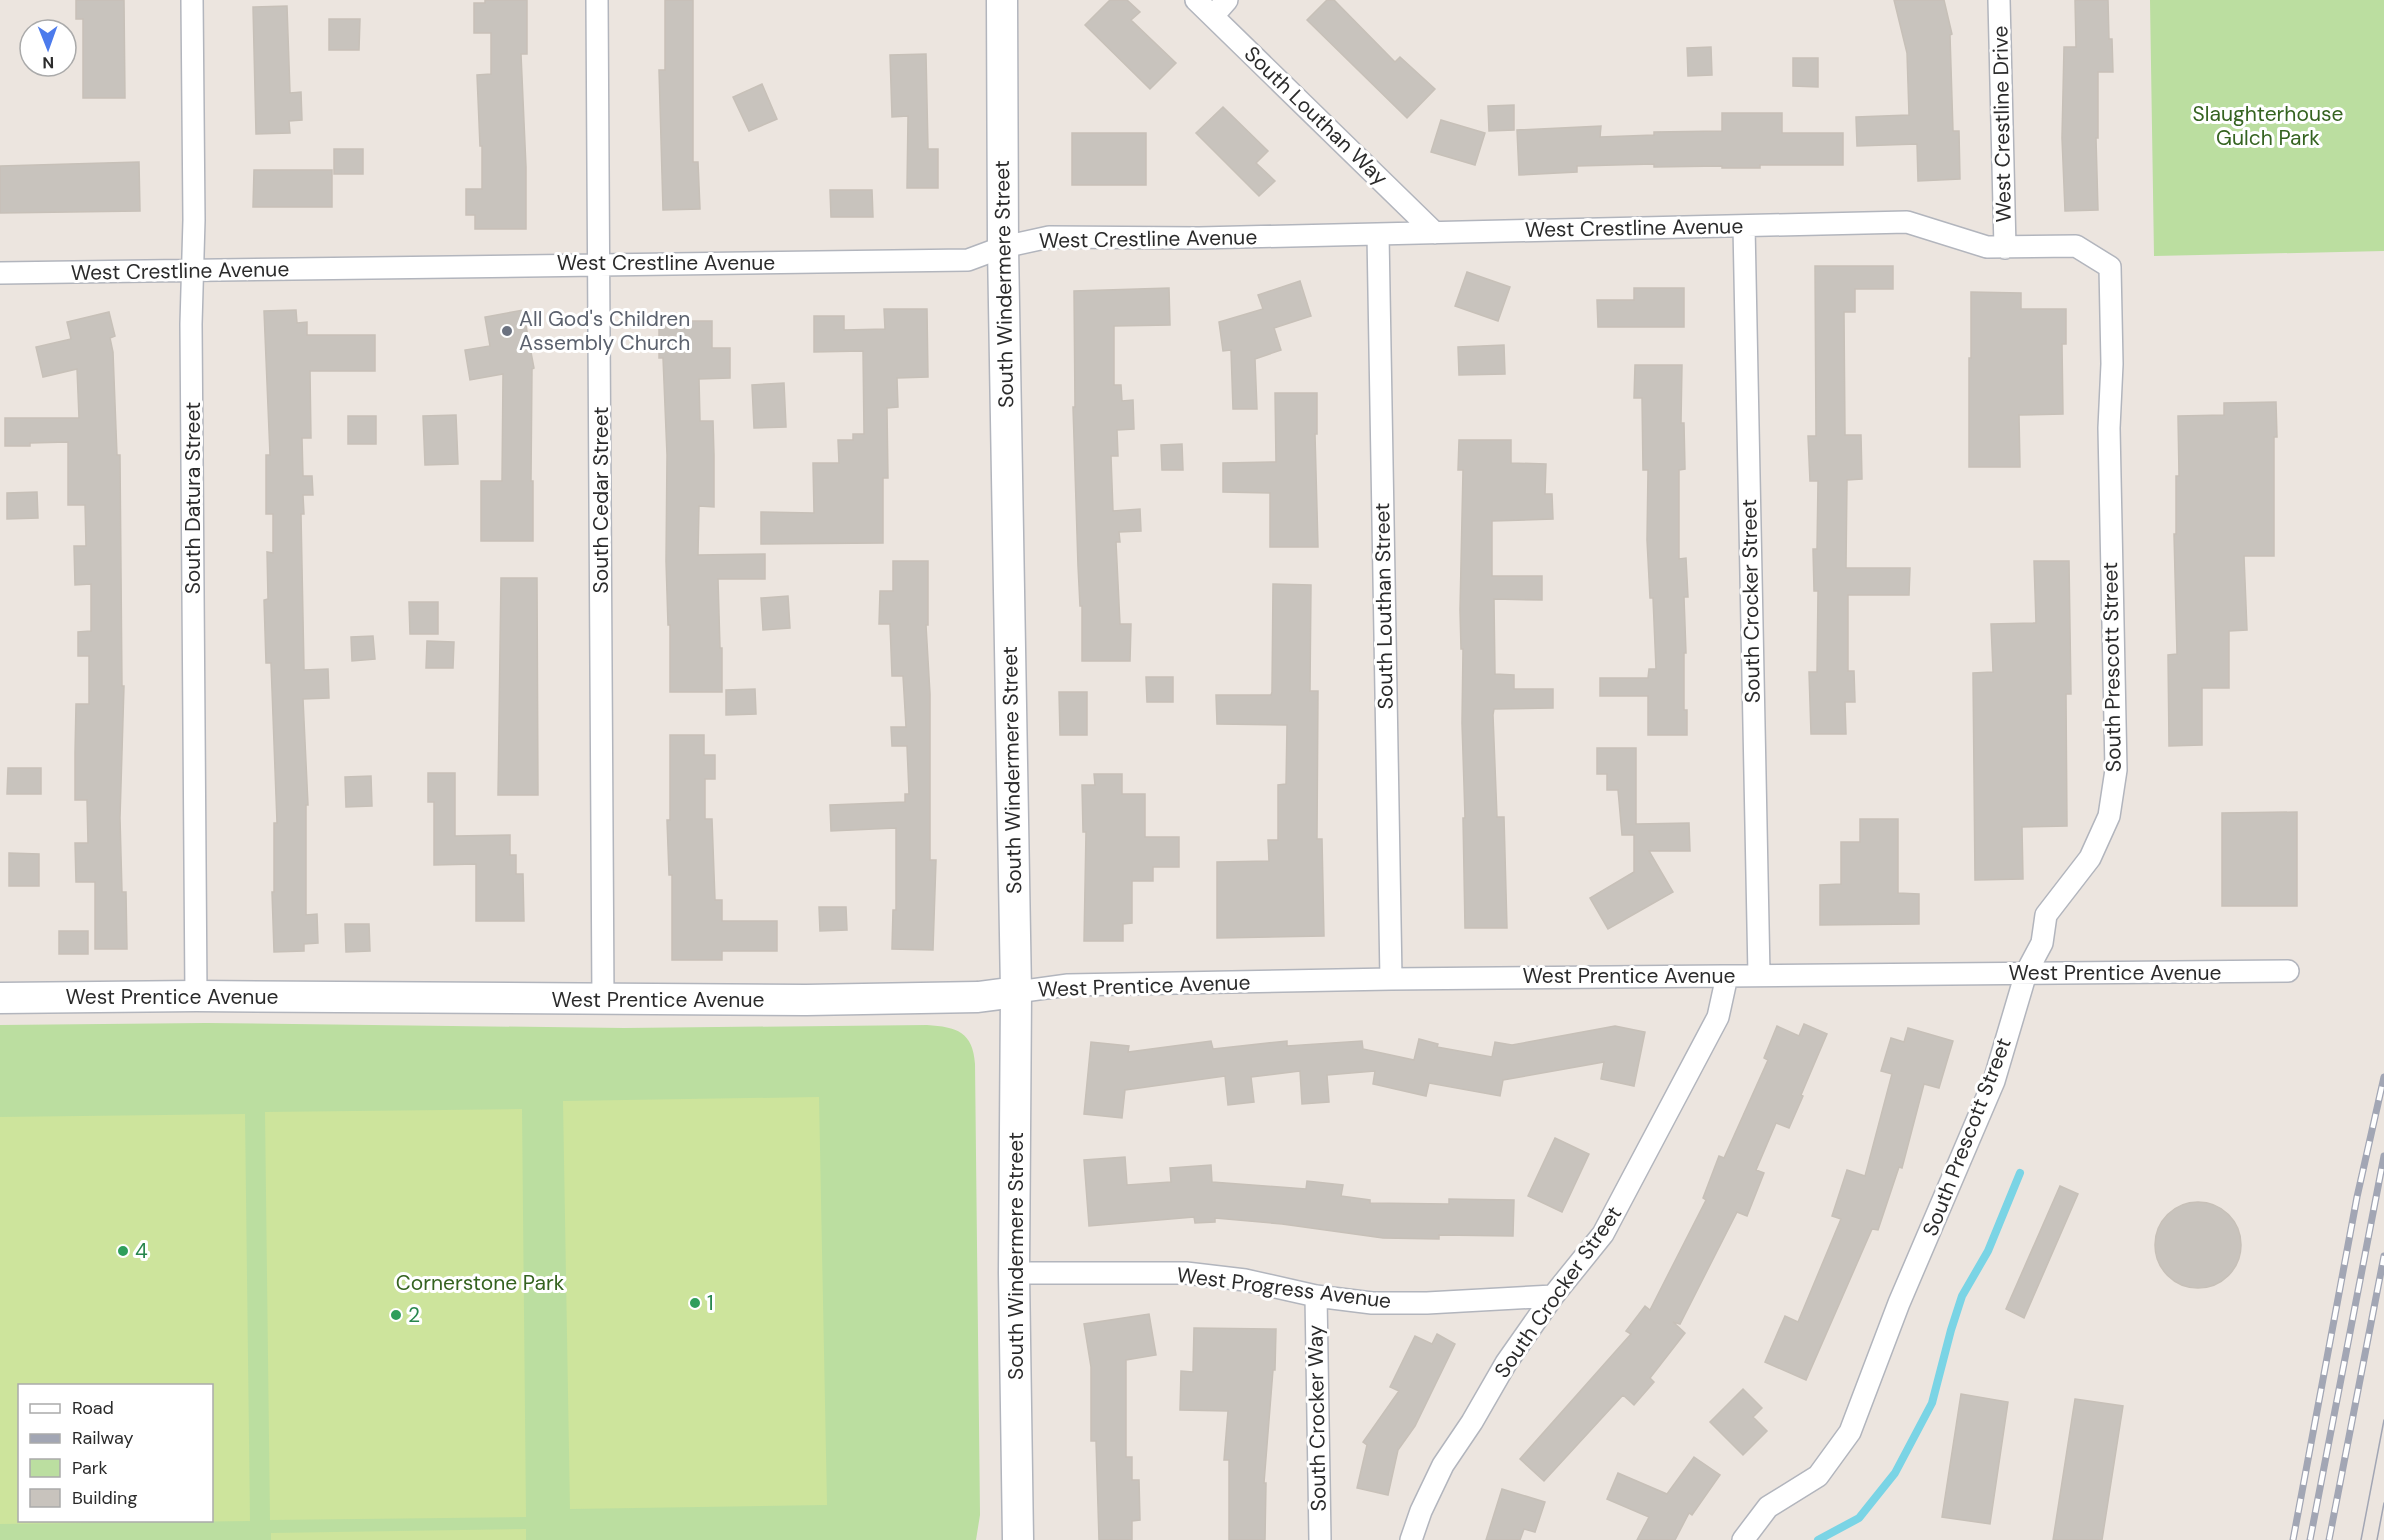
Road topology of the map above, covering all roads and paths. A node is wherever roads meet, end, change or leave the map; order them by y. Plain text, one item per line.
1 (192, 0) edge
2 (597, 0) edge
3 (1002, 0) edge
4 (1196, 0) edge
5 (1999, 0) edge
6 (1220, 8) edge
7 (1744, 226) junction
8 (1435, 233) junction
9 (1378, 234) junction
10 (1003, 247) junction
11 (2006, 248) junction
12 (600, 263) junction
13 (2110, 267) joint
14 (192, 271) junction
15 (0, 273) edge
16 (2288, 971) dead end
17 (2026, 973) junction
18 (1759, 975) junction
19 (1727, 976) junction
20 (1391, 979) junction
21 (1016, 992) junction
22 (196, 996) junction
23 (0, 998) edge
24 (603, 1000) junction
25 (1014, 1273) junction
26 (1316, 1296) junction
27 (1553, 1296) junction
28 (1018, 1540) edge
29 (1320, 1540) edge
30 (1411, 1540) edge
31 (1743, 1540) edge

1 - 14 street, South Datura Street
2 - 12 street, South Cedar Street
3 - 10 street, South Windermere Street
4 - 6 street, South Louthan Way
5 - 11 street, West Crestline Drive
6 - 8 street, South Louthan Way
7 - 8 street, West Crestline Avenue
7 - 11 street, West Crestline Avenue
7 - 18 street, South Crocker Street
8 - 9 street, West Crestline Avenue
9 - 10 street, West Crestline Avenue
9 - 20 street, South Louthan Street
10 - 12 street, West Crestline Avenue
10 - 21 street, South Windermere Street
11 - 13 street, West Crestline Avenue
12 - 14 street, West Crestline Avenue
12 - 24 street, South Cedar Street
13 - 17 street, South Prescott Street
14 - 15 street, West Crestline Avenue
14 - 22 street, South Datura Street
16 - 17 street, West Prentice Avenue
17 - 18 street, West Prentice Avenue
17 - 31 street, South Prescott Street
18 - 19 street, West Prentice Avenue
19 - 20 street, West Prentice Avenue
19 - 27 street, South Crocker Street
20 - 21 street, West Prentice Avenue
21 - 24 street, West Prentice Avenue
21 - 25 street, South Windermere Street
22 - 23 street, West Prentice Avenue
22 - 24 street, West Prentice Avenue
25 - 26 street, West Progress Avenue
25 - 28 street, South Windermere Street
26 - 27 street, West Progress Avenue
26 - 29 street, South Crocker Way
27 - 30 street, South Crocker Street

